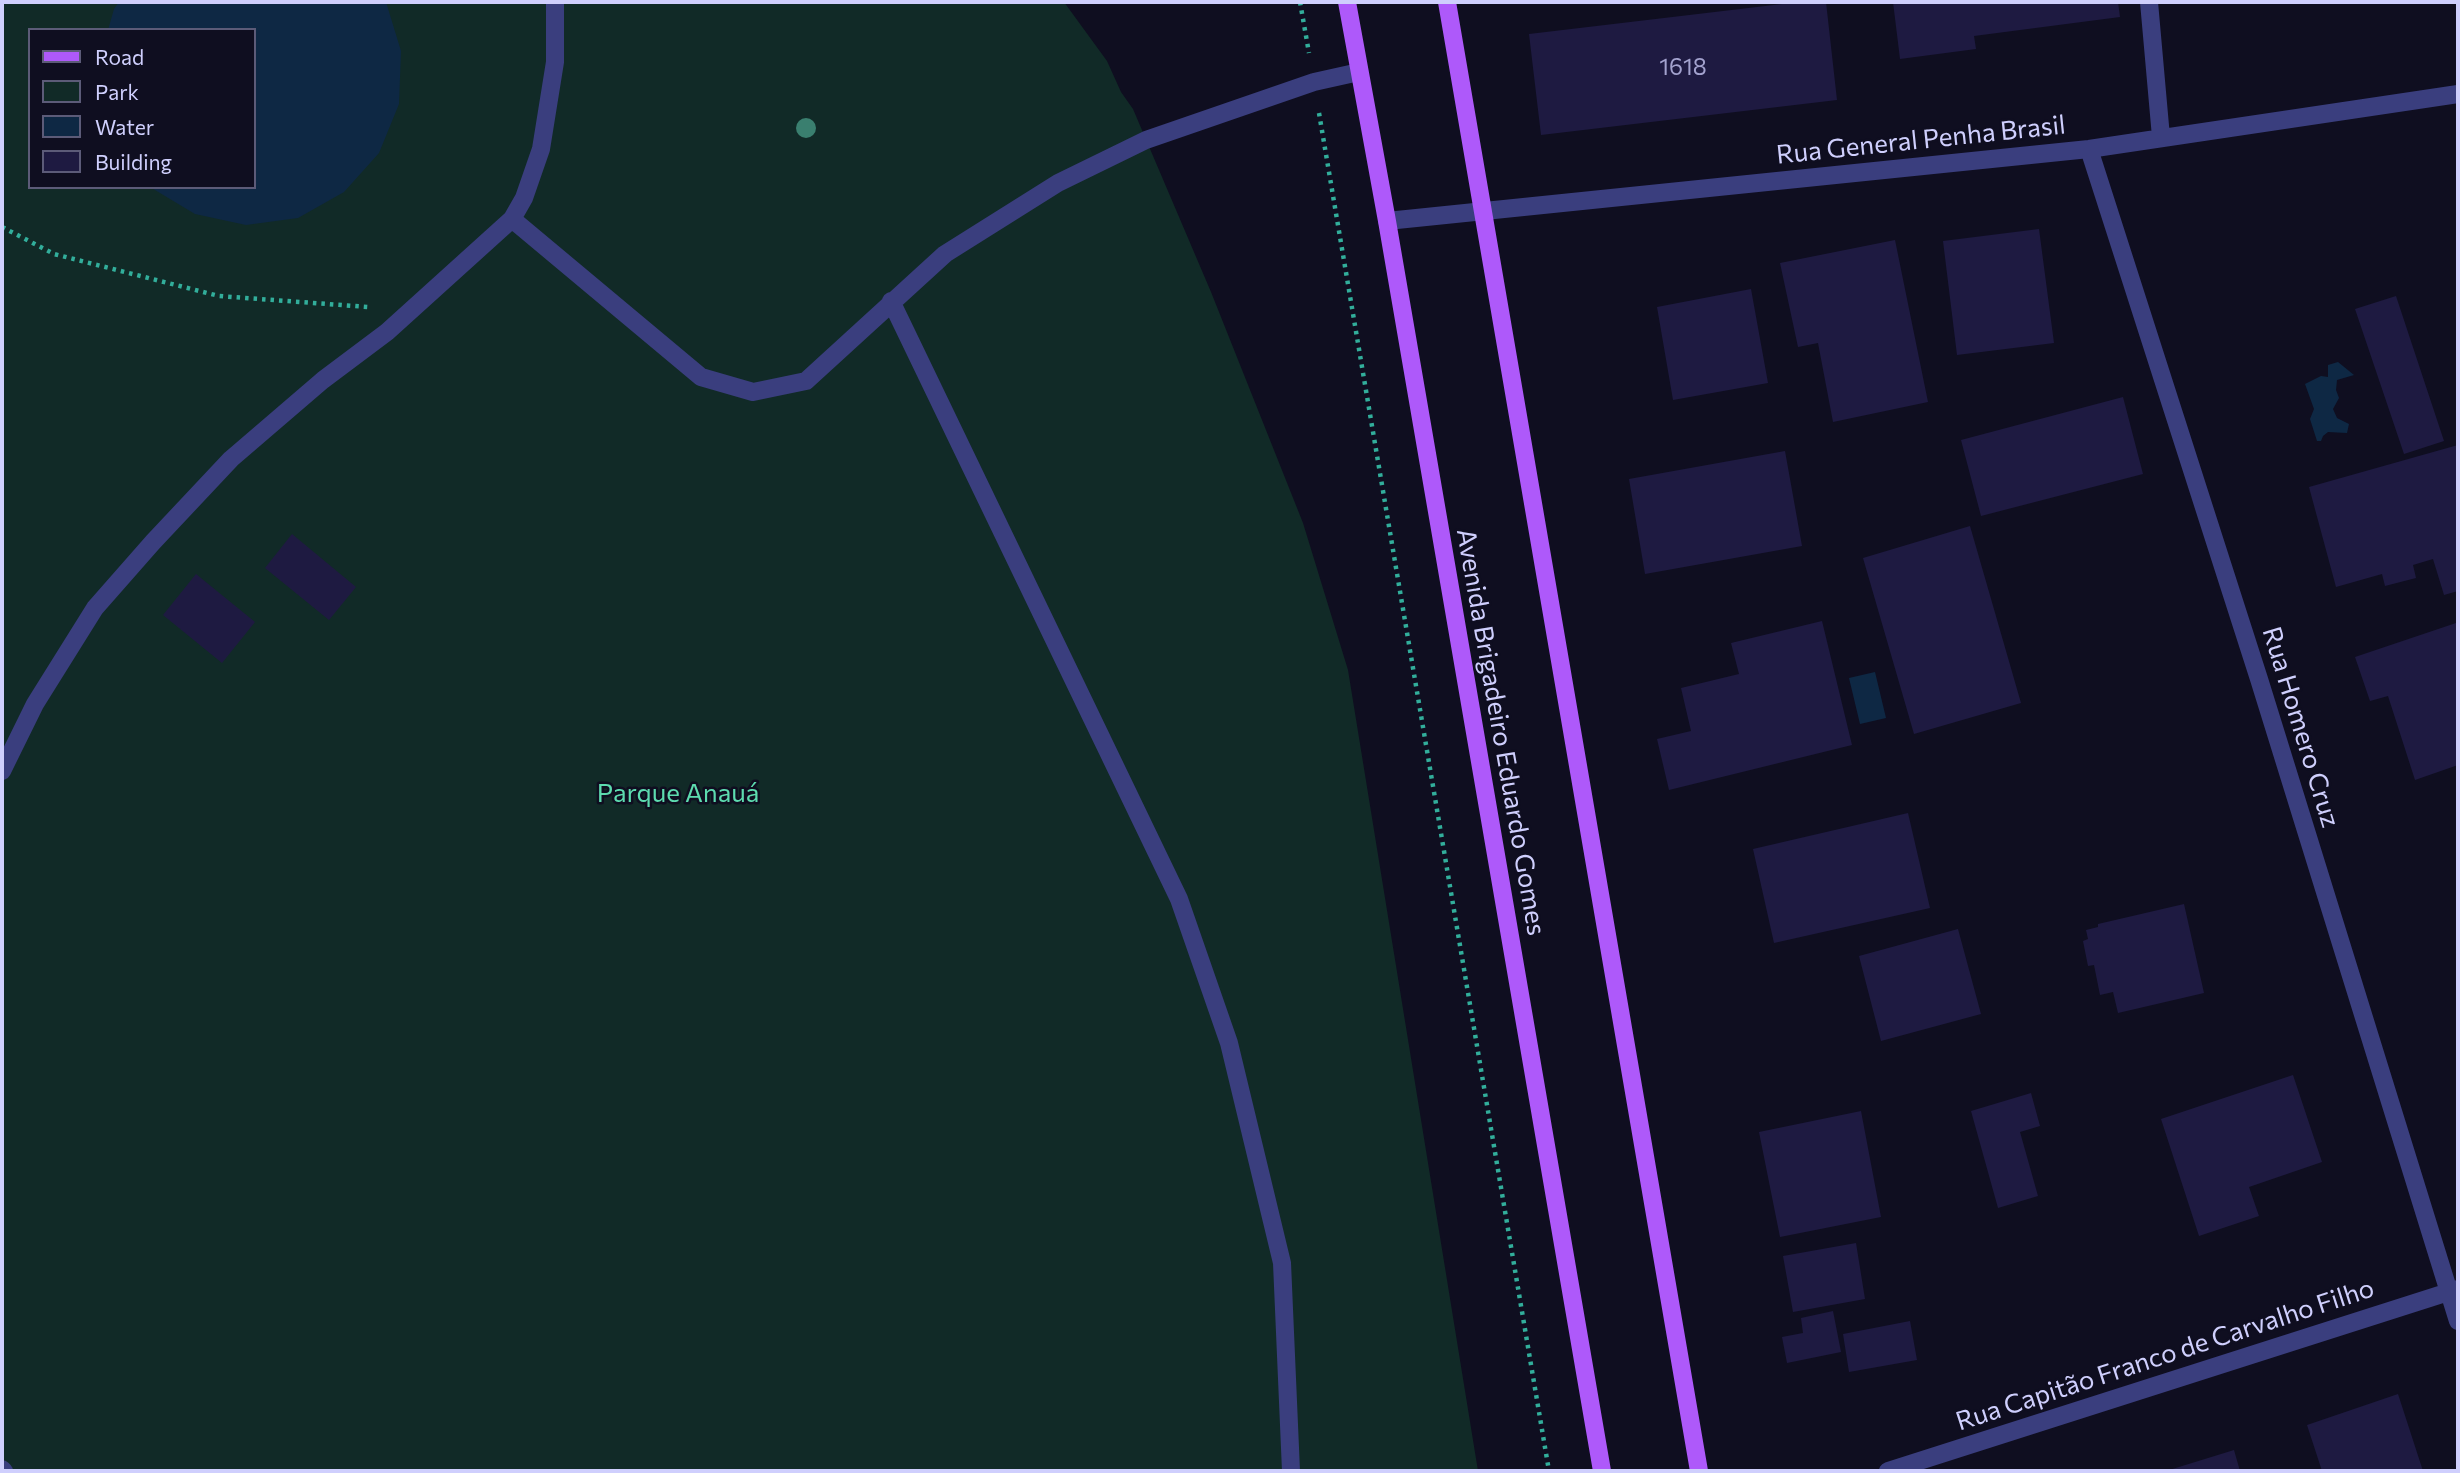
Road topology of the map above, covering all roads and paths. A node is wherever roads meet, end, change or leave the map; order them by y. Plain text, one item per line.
1 (555, 2) edge
2 (1300, 2) edge
3 (1347, 2) edge
4 (1447, 2) edge
5 (2149, 2) edge
6 (1359, 72) junction
7 (1314, 82) junction
8 (2458, 94) edge
9 (2161, 137) junction
10 (2089, 149) junction
11 (1482, 210) junction
12 (512, 219) junction
13 (1387, 221) junction
14 (2, 227) edge
15 (891, 301) junction
16 (407, 314) junction
17 (2, 771) edge
18 (2454, 1291) edge
19 (2458, 1321) edge
20 (1292, 1471) edge
21 (1549, 1471) edge
22 (1602, 1471) edge
23 (1699, 1471) edge
24 (1888, 1471) edge

1 - 12 street
2 - 7 path
3 - 6 main road, Avenida Brigadeiro Eduardo Gomes
4 - 11 main road
5 - 9 street
6 - 7 street
6 - 13 main road, Avenida Brigadeiro Eduardo Gomes
7 - 15 street
7 - 21 path
8 - 9 street, Rua General Penha Brasil
9 - 10 street, Rua General Penha Brasil
10 - 11 street, Rua General Penha Brasil
10 - 18 street, Rua Homero Cruz
11 - 13 street, Rua General Penha Brasil
11 - 23 main road
12 - 15 street
12 - 16 street
13 - 22 main road, Avenida Brigadeiro Eduardo Gomes
14 - 16 path
15 - 20 street
16 - 17 street
18 - 19 street, Rua Homero Cruz
18 - 24 street, Rua Capitão Franco de Carvalho Filho

